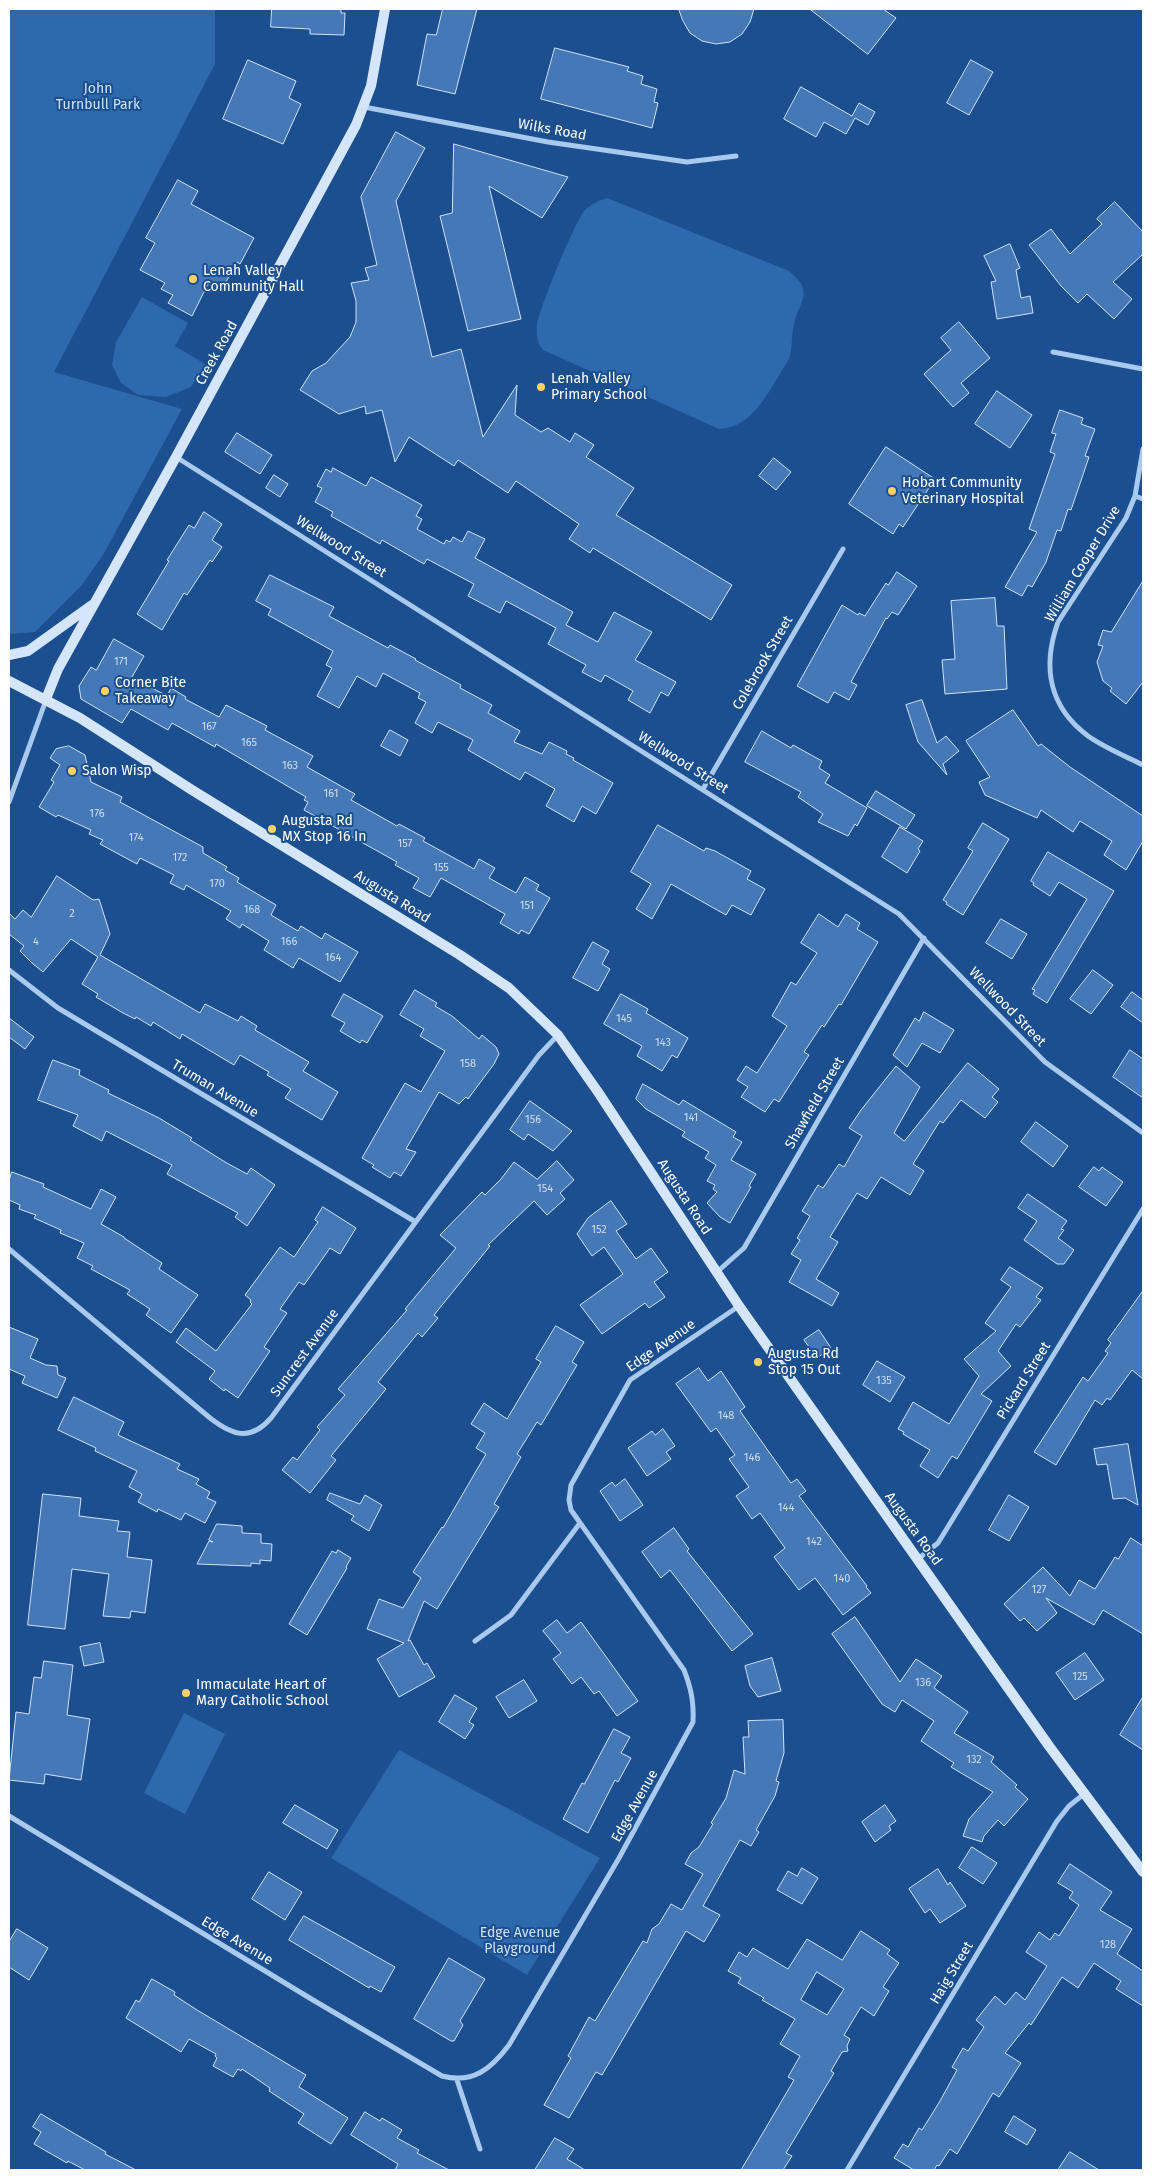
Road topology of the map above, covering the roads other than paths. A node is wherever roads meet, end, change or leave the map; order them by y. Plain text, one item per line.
1 (385, 9) edge
2 (364, 107) junction
3 (736, 156) dead end
4 (1052, 352) dead end
5 (1143, 369) edge
6 (1143, 449) edge
7 (176, 457) junction
8 (1135, 496) junction
9 (1143, 499) edge
10 (843, 549) dead end
11 (96, 602) junction
12 (9, 655) edge
13 (9, 681) edge
14 (46, 699) junction
15 (1143, 765) edge
16 (703, 789) junction
17 (9, 802) edge
18 (924, 938) junction
19 (9, 970) edge
20 (558, 1035) junction
21 (1143, 1134) edge
22 (1143, 1209) edge
23 (414, 1221) junction
24 (9, 1249) edge
25 (717, 1272) junction
26 (738, 1306) junction
27 (580, 1523) junction
28 (918, 1559) junction
29 (475, 1641) dead end
30 (1084, 1794) junction
31 (9, 1816) edge
32 (1143, 1872) edge
33 (457, 2080) junction
34 (480, 2149) dead end
35 (847, 2170) edge

1 - 2 main road, Creek Road
2 - 3 street, Wilks Road
2 - 7 main road, Creek Road
4 - 5 street
6 - 8 street, William Cooper Drive
7 - 11 main road, Creek Road
7 - 16 street, Wellwood Street
8 - 9 street
8 - 15 street, William Cooper Drive
10 - 16 street, Colebrook Street
11 - 12 main road
11 - 14 main road, Creek Road
13 - 14 main road, Augusta Road
14 - 17 street
14 - 20 main road, Augusta Road
16 - 18 street, Wellwood Street
18 - 21 street, Wellwood Street
18 - 25 street, Shawfield Street
19 - 23 street, Truman Avenue
20 - 23 street, Suncrest Avenue
20 - 25 main road, Augusta Road
22 - 28 street, Pickard Street
23 - 24 street, Suncrest Avenue
25 - 26 main road, Augusta Road
26 - 27 street, Edge Avenue
26 - 28 main road, Augusta Road
27 - 29 street
27 - 33 street, Edge Avenue
28 - 30 main road, Augusta Road
30 - 32 main road, Augusta Road
30 - 35 street, Haig Street
31 - 33 street, Edge Avenue
33 - 34 street

